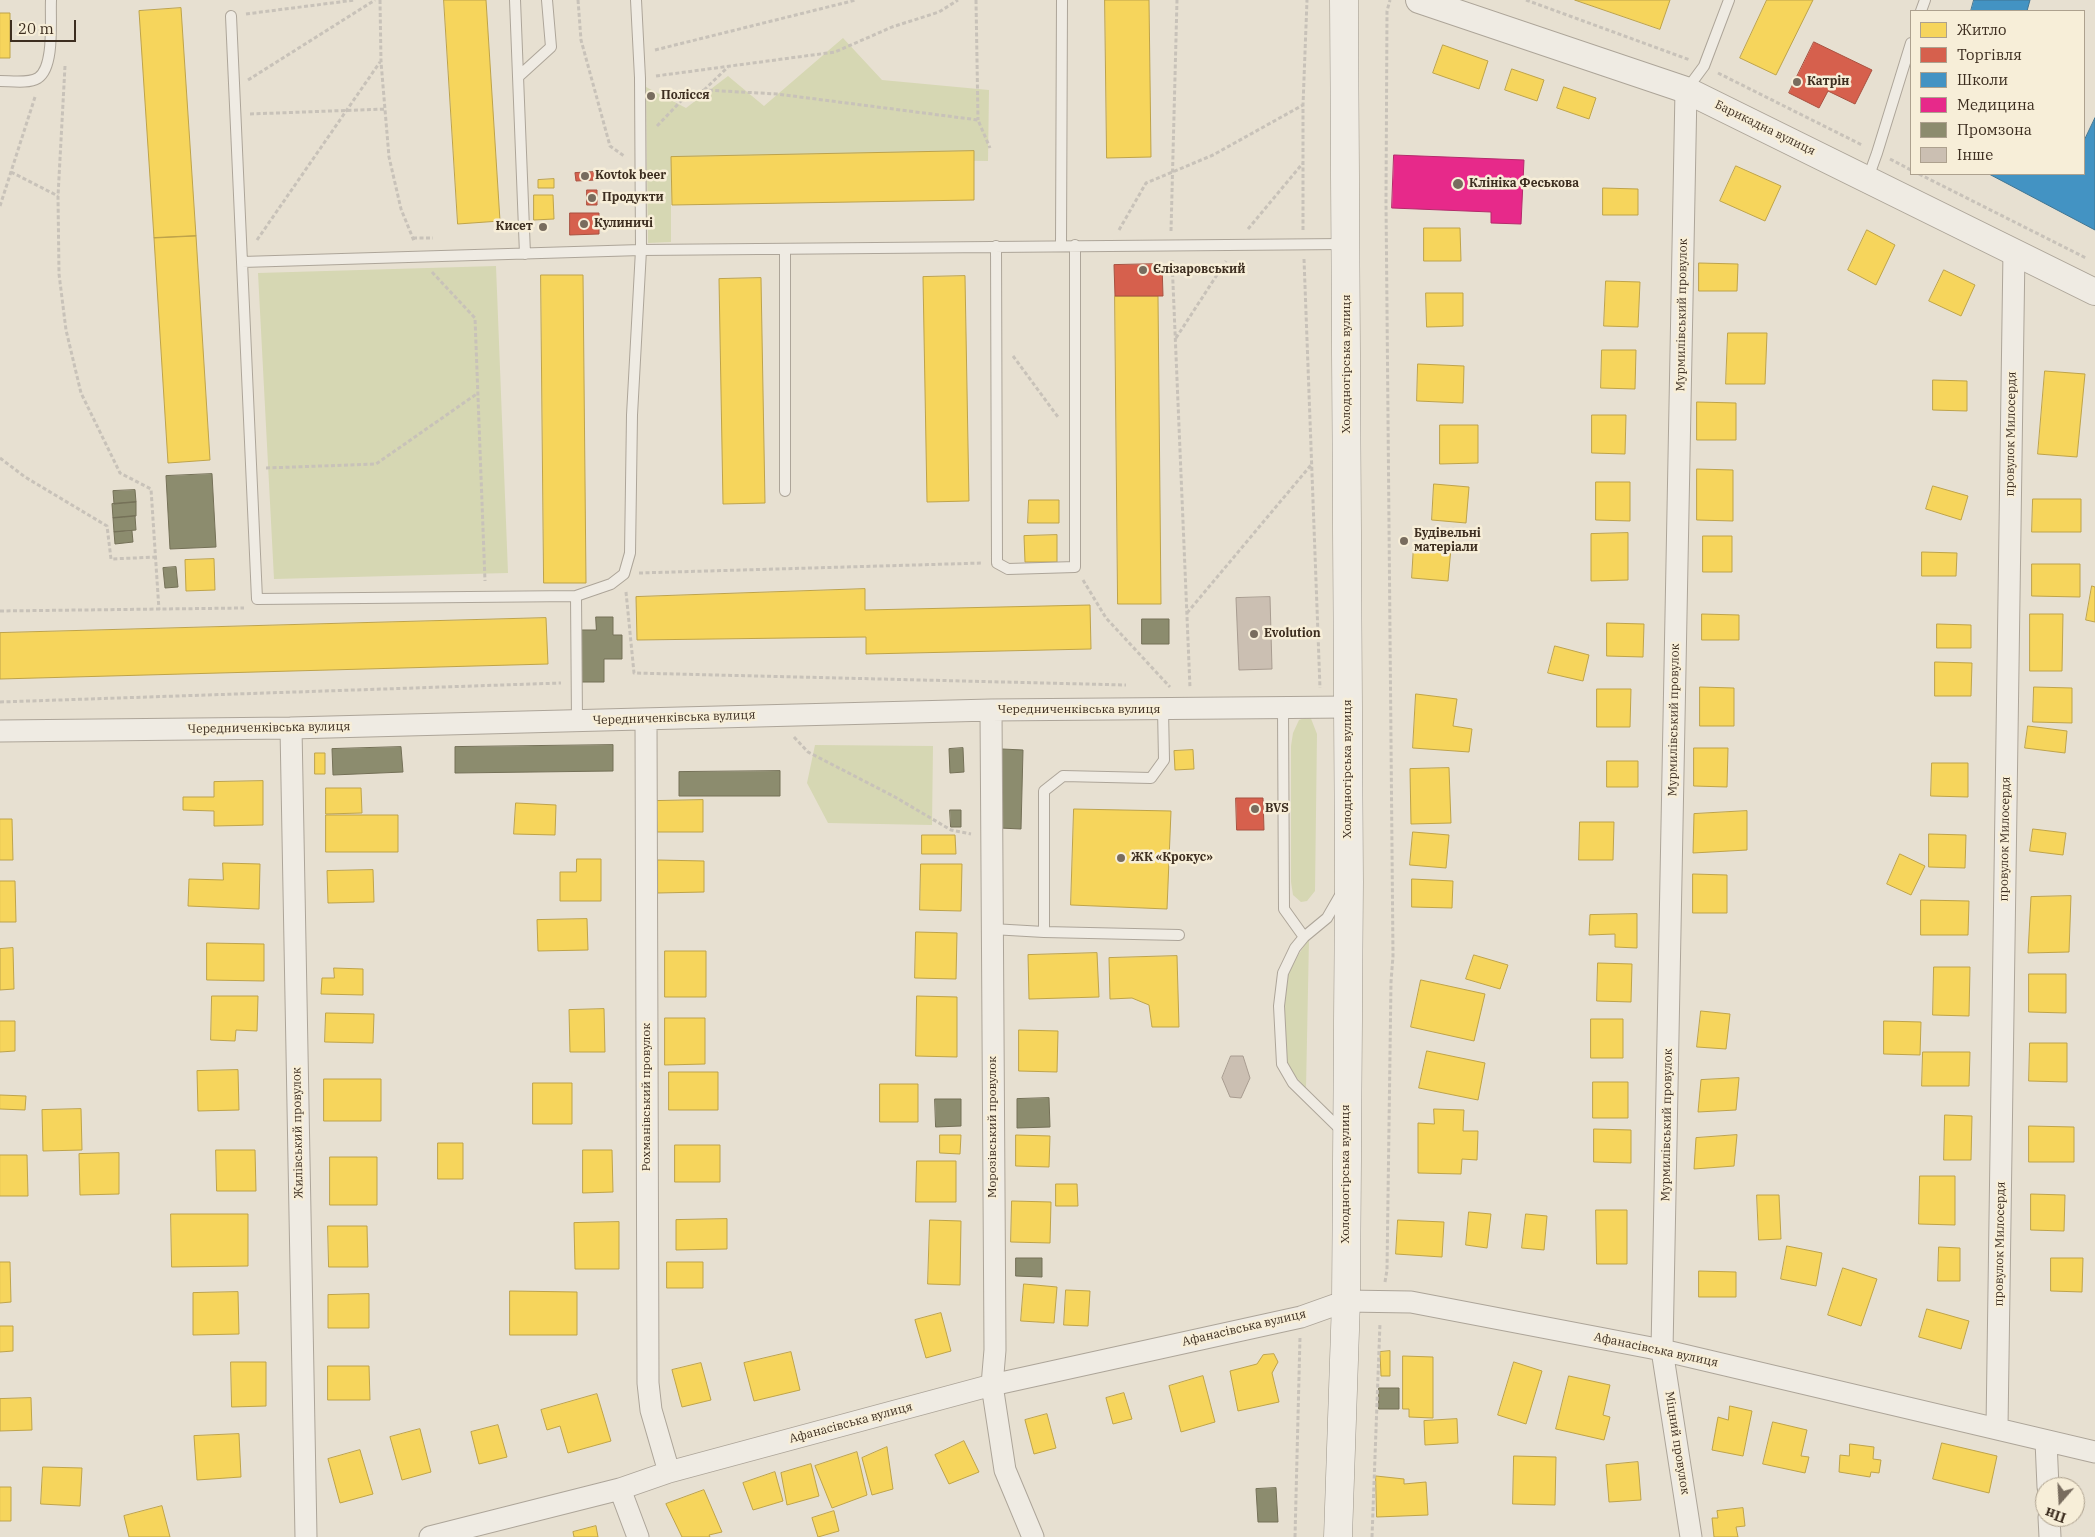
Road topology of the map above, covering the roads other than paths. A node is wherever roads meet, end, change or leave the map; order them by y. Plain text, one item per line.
1 (51, 0) edge
2 (516, 0) edge
3 (547, 0) edge
4 (636, 0) edge
5 (1062, 0) edge
6 (1344, 0) edge
7 (1419, 0) edge
8 (1729, 0) edge
9 (231, 16) road end
10 (1910, 46) edge
11 (518, 78) junction
12 (0, 81) edge
13 (1686, 90) junction
14 (1868, 178) junction
15 (1346, 244) junction
16 (1061, 245) junction
17 (1075, 245) junction
18 (996, 246) junction
19 (786, 249) junction
20 (642, 250) junction
21 (2014, 251) junction
22 (525, 254) junction
23 (242, 262) junction
24 (2095, 292) edge
25 (785, 490) dead end
26 (576, 596) junction
27 (1348, 707) junction
28 (1163, 709) junction
29 (1283, 709) junction
30 (990, 710) junction
31 (646, 719) junction
32 (577, 721) junction
33 (291, 728) junction
34 (0, 731) edge
35 (1348, 880) junction
36 (992, 930) junction
37 (1044, 932) junction
38 (1179, 935) dead end
39 (1304, 937) junction
40 (1347, 1135) junction
41 (1346, 1301) junction
42 (1662, 1350) junction
43 (992, 1385) junction
44 (1997, 1427) junction
45 (2046, 1441) junction
46 (2095, 1452) edge
47 (669, 1472) junction
48 (2048, 1477) edge
49 (620, 1489) junction
50 (306, 1537) edge
51 (430, 1537) edge
52 (638, 1537) edge
53 (1033, 1537) edge
54 (1338, 1537) edge
55 (1692, 1537) edge

1 - 12 lane
2 - 11 lane
3 - 11 lane
4 - 20 lane
5 - 16 lane
6 - 15 main road, Холодногірська вулиця
7 - 13 street, Барикадна вулиця
8 - 13 lane
9 - 23 lane
10 - 14 lane
11 - 22 lane
13 - 14 street, Барикадна вулиця
13 - 42 street, Мурмилівський провулок
14 - 21 street, Барикадна вулиця
15 - 17 lane
15 - 27 main road, Холодногірська вулиця
16 - 17 lane
16 - 18 lane
17 - 18 lane
18 - 19 lane
19 - 20 lane
19 - 25 lane
20 - 22 lane
20 - 26 lane
21 - 24 street, Барикадна вулиця
21 - 44 street, провулок Милосердя
22 - 23 lane
23 - 26 lane
26 - 32 lane
27 - 29 street, Чередниченківська вулиця
27 - 35 main road, Холодногірська вулиця
28 - 29 street, Чередниченківська вулиця
28 - 30 street, Чередниченківська вулиця
28 - 37 lane
29 - 39 lane
30 - 31 street, Чередниченківська вулиця
30 - 36 street, Морозівський провулок
31 - 32 street, Чередниченківська вулиця
31 - 47 street, Рохманівський провулок
32 - 33 street, Чередниченківська вулиця
33 - 34 street, Чередниченківська вулиця
33 - 50 street, Жилівський провулок
35 - 39 lane
35 - 40 main road, Холодногірська вулиця
36 - 37 lane
36 - 43 street, Морозівський провулок
37 - 38 lane
39 - 40 lane
40 - 41 main road, Холодногірська вулиця
41 - 42 street, Афанасівська вулиця
41 - 43 street, Афанасівська вулиця
41 - 54 main road, Холодногірська вулиця
42 - 44 street, Афанасівська вулиця
42 - 55 street, Міцний провулок
43 - 47 street, Афанасівська вулиця
43 - 53 street, Морозівський провулок
44 - 45 street, Афанасівська вулиця
45 - 46 street, Афанасівська вулиця
45 - 48 street
47 - 49 street, Афанасівська вулиця
49 - 51 street, Афанасівська вулиця
49 - 52 street

